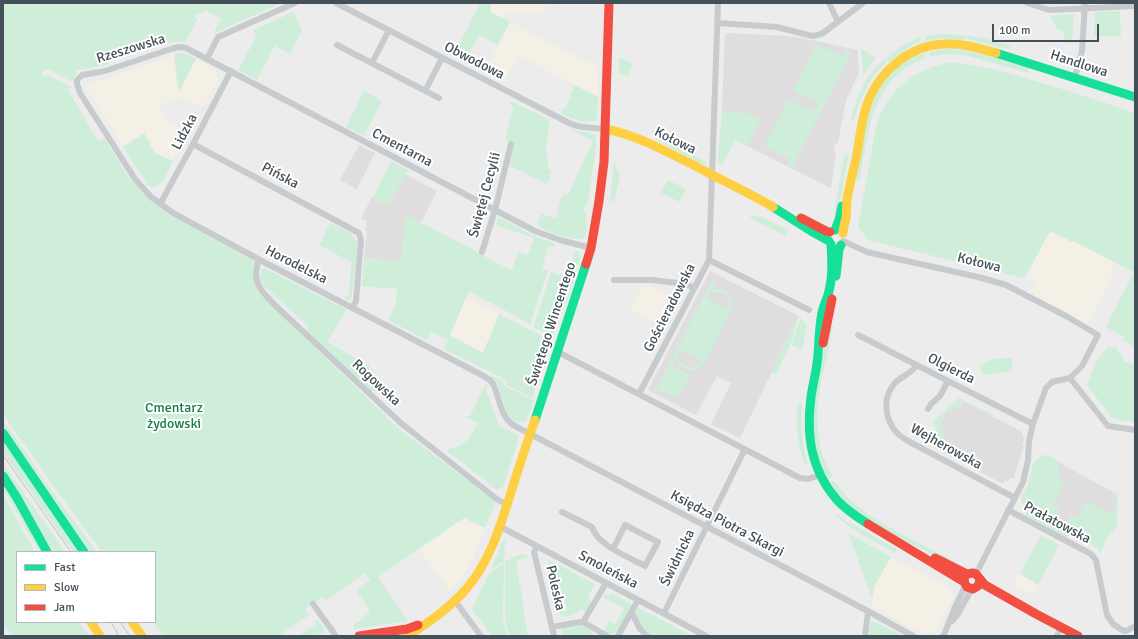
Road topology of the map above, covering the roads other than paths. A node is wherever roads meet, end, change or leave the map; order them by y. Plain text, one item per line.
1 (295, 3) edge
2 (336, 3) edge
3 (609, 3) edge
4 (718, 3) edge
5 (829, 3) edge
6 (863, 3) edge
7 (1027, 3) edge
8 (1085, 6) edge
9 (1135, 6) edge
10 (838, 22) junction
11 (717, 23) junction
12 (389, 30) junction
13 (337, 45) dead end
14 (442, 58) junction
15 (207, 59) junction
16 (372, 63) junction
17 (231, 71) junction
18 (1075, 77) junction
19 (77, 84) joint
20 (425, 91) junction
21 (1135, 97) edge
22 (439, 98) dead end
23 (605, 129) junction
24 (193, 144) junction
25 (511, 144) dead end
26 (712, 174) junction
27 (160, 204) junction
28 (495, 210) junction
29 (836, 238) junction
30 (590, 248) junction
31 (482, 252) dead end
32 (258, 259) junction
33 (709, 260) junction
34 (614, 280) dead end
35 (694, 288) junction
36 (352, 308) junction
37 (809, 310) dead end
38 (858, 335) dead end
39 (558, 352) junction
40 (917, 365) junction
41 (1070, 378) junction
42 (948, 381) junction
43 (639, 394) junction
44 (928, 409) dead end
45 (1033, 424) junction
46 (1135, 430) edge
47 (3, 433) edge
48 (530, 434) junction
49 (745, 449) junction
50 (820, 475) junction
51 (3, 476) edge
52 (1015, 498) junction
53 (506, 504) junction
54 (1008, 510) junction
55 (562, 512) dead end
56 (498, 526) junction
57 (706, 527) junction
58 (537, 546) junction
59 (613, 549) junction
60 (46, 551) edge
61 (83, 551) edge
62 (971, 582) junction
63 (606, 583) junction
64 (638, 600) junction
65 (455, 601) junction
66 (313, 604) dead end
67 (868, 612) junction
68 (632, 613) junction
69 (664, 614) junction
70 (428, 621) junction
71 (583, 622) junction
72 (92, 623) edge
73 (133, 623) edge
74 (1135, 626) edge
75 (552, 627) junction
76 (1061, 627) junction
77 (100, 636) edge
78 (142, 636) edge
79 (336, 636) edge
80 (359, 636) edge
81 (408, 636) edge
82 (481, 636) edge
83 (554, 636) edge
84 (607, 636) edge
85 (618, 636) edge
86 (647, 636) edge
87 (706, 636) edge
88 (865, 636) edge
89 (913, 636) edge
90 (943, 636) edge
91 (1057, 636) edge
92 (1078, 636) edge

1 - 15 street
2 - 12 street, Obwodowa
3 - 23 street, Świętego Wincentego
4 - 11 street, Gościeradowska
5 - 10 street
6 - 10 street
7 - 8 street
8 - 9 street
8 - 18 street
10 - 11 street
11 - 26 street, Gościeradowska
12 - 14 street, Obwodowa
12 - 16 street
13 - 16 street
14 - 20 street
14 - 23 street, Obwodowa
15 - 17 street, Cmentarna
15 - 19 street, Rzeszowska
16 - 20 street
17 - 24 street, Lidzka
17 - 28 street, Cmentarna
18 - 21 street, Handlowa
18 - 29 street, Handlowa
19 - 27 street, Horodelska
20 - 22 street
23 - 26 street, Kołowa
23 - 30 street, Świętego Wincentego
24 - 27 street, Lidzka
24 - 36 street, Pińska
25 - 28 street, Świętej Cecylii
26 - 29 street, Kołowa
26 - 33 street, Gościeradowska
27 - 32 street, Horodelska
28 - 30 street, Cmentarna
28 - 31 street, Świętej Cecylii
29 - 41 street, Kołowa
29 - 50 street, Handlowa
30 - 39 street, Świętego Wincentego
32 - 36 street, Horodelska
32 - 53 street, Rogowska
33 - 35 street, Gościeradowska
33 - 37 street
34 - 35 street
35 - 43 street, Gościeradowska
36 - 48 street, Horodelska
38 - 40 street, Olgierda
39 - 43 street
39 - 48 street, Świętego Wincentego
40 - 42 street, Olgierda
40 - 52 street, Wejherowska
41 - 45 street, Prałatowska
41 - 46 street
42 - 44 street
42 - 45 street, Olgierda
43 - 49 street
45 - 52 street, Prałatowska
47 - 61 street
48 - 53 street, Świętego Wincentego
48 - 57 street, Księdza Piotra Skargi
49 - 50 street
49 - 57 street, Świdnicka
50 - 62 street, Handlowa
51 - 60 street
52 - 54 street, Prałatowska
53 - 56 street, Świętego Wincentego
54 - 62 street, Prałatowska
54 - 74 street, Prałatowska
55 - 59 street
56 - 58 street, Smoleńska
56 - 65 street, Świętego Wincentego
57 - 67 street, Księdza Piotra Skargi
57 - 69 street, Świdnicka
58 - 63 street, Smoleńska
58 - 75 street, Poleska
59 - 59 street
62 - 76 street, Handlowa
62 - 90 street, Prałatowska
63 - 64 street, Smoleńska
63 - 71 street
64 - 68 street
64 - 69 street, Smoleńska
65 - 70 street, Świętego Wincentego
65 - 82 street
66 - 79 street
67 - 88 street
67 - 89 street, Księdza Piotra Skargi
68 - 85 street
68 - 86 street
69 - 87 street, Smoleńska
70 - 80 street, Świętego Wincentego
70 - 81 street, Świętego Wincentego
71 - 75 street
71 - 84 street
72 - 77 street
73 - 78 street
75 - 83 street, Poleska
76 - 91 street
76 - 92 street, Handlowa

